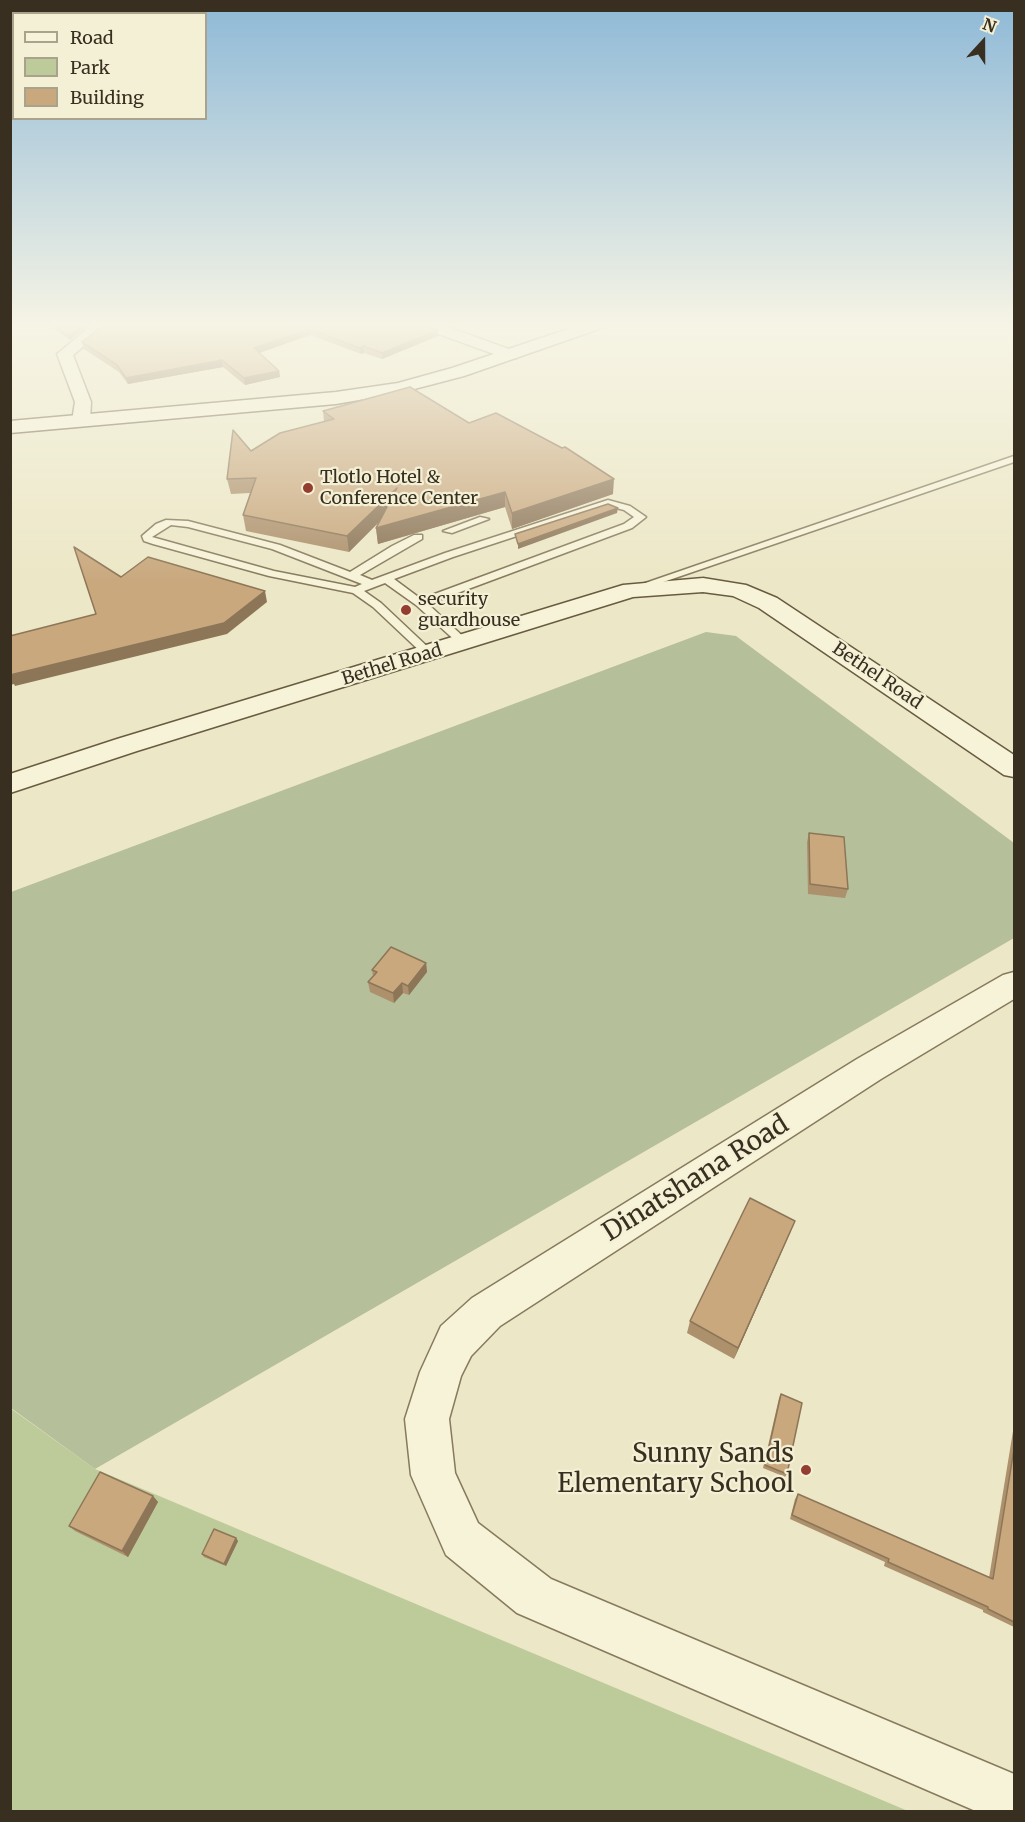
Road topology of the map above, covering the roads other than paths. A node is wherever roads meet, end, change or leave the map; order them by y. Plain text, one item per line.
1 (82, 411) edge
2 (192, 411) edge
3 (81, 421) junction
4 (10, 427) edge
5 (1014, 459) edge
6 (483, 519) edge
7 (448, 531) edge
8 (418, 537) edge
9 (351, 576) junction
10 (386, 579) junction
11 (370, 583) junction
12 (356, 590) junction
13 (631, 590) junction
14 (420, 603) junction
15 (464, 643) junction
16 (428, 653) junction
17 (1014, 768) edge
18 (10, 784) edge
19 (1014, 984) edge
20 (1014, 1800) edge

1 - 3 street
2 - 3 street
3 - 4 street
5 - 13 lane
6 - 7 lane
8 - 9 lane
9 - 11 lane
9 - 12 lane
10 - 11 lane
10 - 14 lane
10 - 14 lane
11 - 12 lane
12 - 16 lane
13 - 15 street, Bethel Road
13 - 17 street, Bethel Road
14 - 15 lane
15 - 16 street, Bethel Road
16 - 18 street, Bethel Road
19 - 20 street, Dinatshana Road

